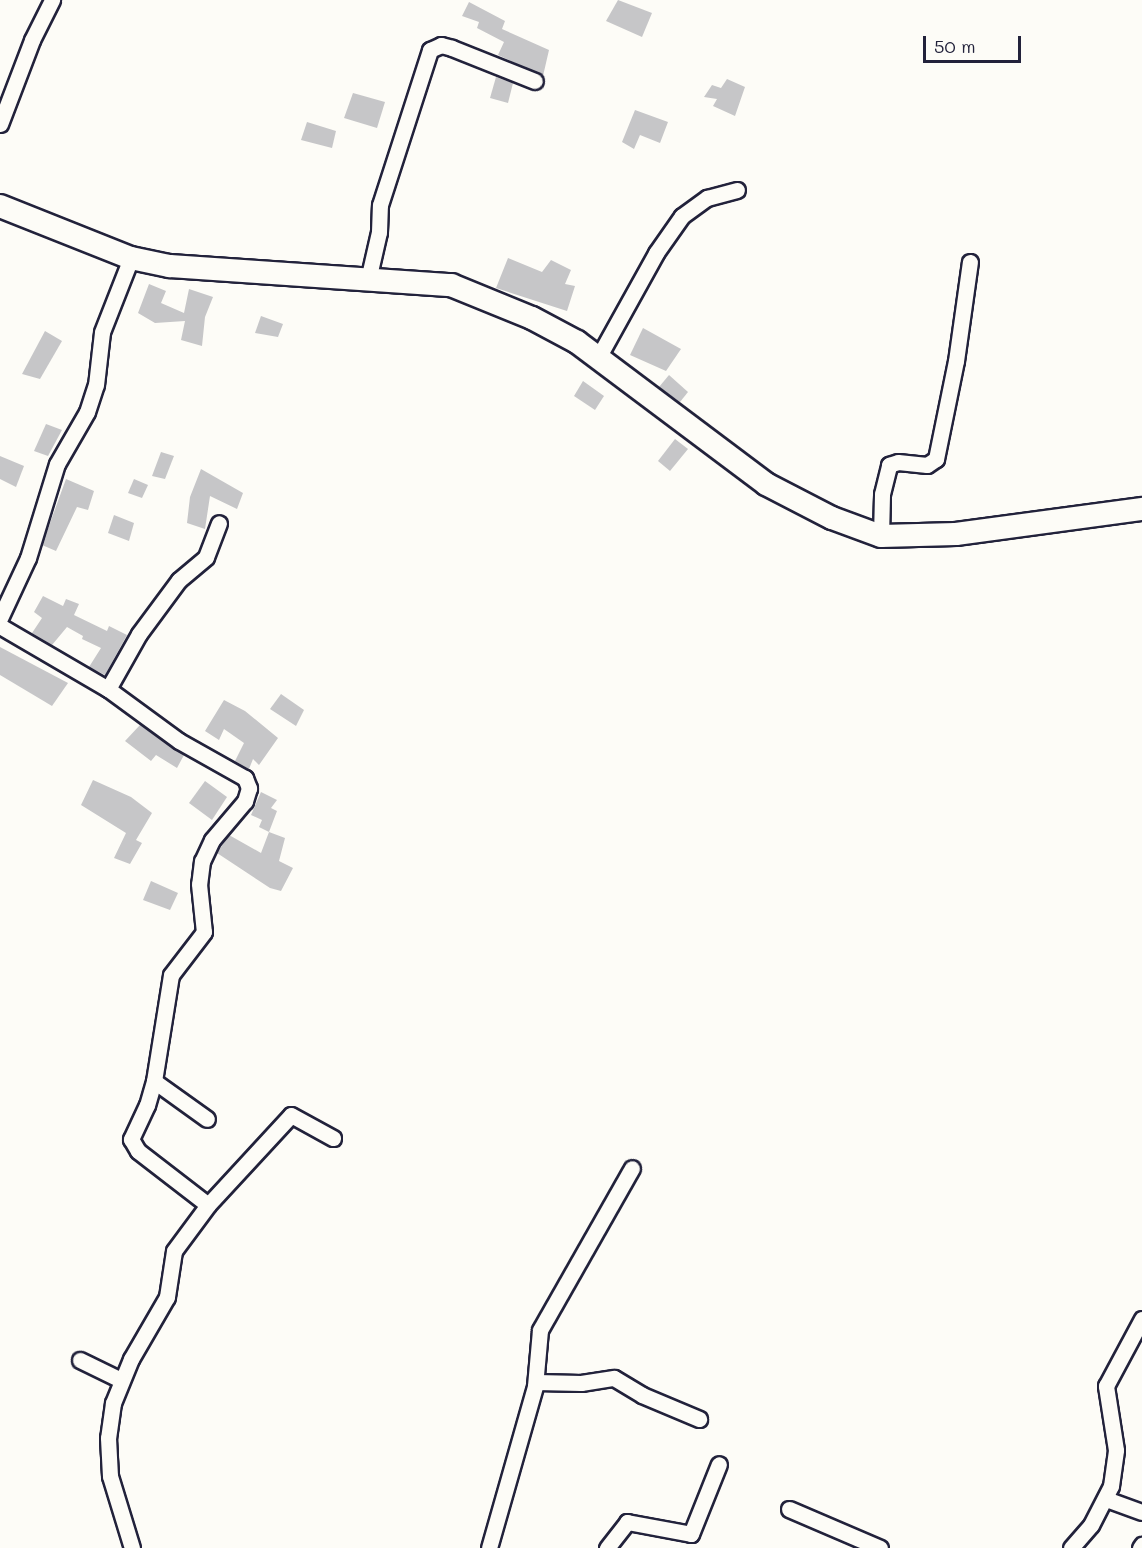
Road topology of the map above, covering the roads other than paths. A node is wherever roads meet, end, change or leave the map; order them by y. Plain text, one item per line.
1 (52, 0) edge
2 (535, 81) dead end
3 (0, 124) edge
4 (737, 190) dead end
5 (0, 206) edge
6 (131, 258) junction
7 (970, 262) dead end
8 (368, 280) junction
9 (599, 356) junction
10 (1142, 509) edge
11 (219, 523) dead end
12 (881, 536) junction
13 (0, 618) edge
14 (0, 626) edge
15 (108, 688) junction
16 (154, 1081) junction
17 (207, 1119) dead end
18 (333, 1138) dead end
19 (632, 1168) dead end
20 (208, 1205) junction
21 (1142, 1320) edge
22 (80, 1359) dead end
23 (121, 1380) junction
24 (536, 1382) junction
25 (699, 1419) dead end
26 (718, 1464) dead end
27 (1106, 1499) junction
28 (789, 1509) dead end
29 (1142, 1512) edge
30 (132, 1548) edge
31 (489, 1548) edge
32 (608, 1548) edge
33 (880, 1548) edge
34 (1071, 1548) edge

1 - 3 street
2 - 8 street
4 - 9 street
5 - 6 street
6 - 8 street
6 - 13 street
7 - 12 street
8 - 9 street
9 - 12 street
10 - 12 street
11 - 15 street
14 - 15 street
15 - 16 street
16 - 17 street
16 - 20 street
18 - 20 street
19 - 24 street
20 - 23 street
21 - 27 street
22 - 23 street
23 - 30 street
24 - 25 street
24 - 31 street
26 - 32 street
27 - 29 street
27 - 34 street
28 - 33 street

